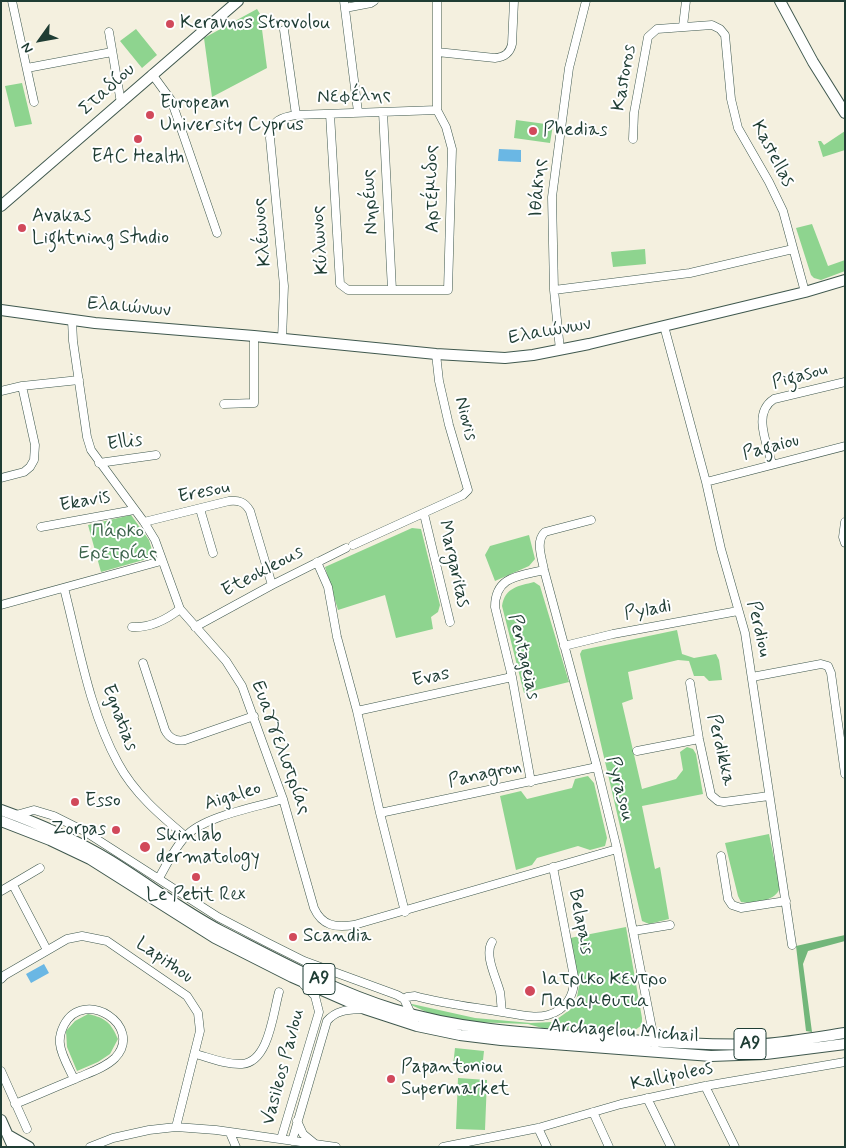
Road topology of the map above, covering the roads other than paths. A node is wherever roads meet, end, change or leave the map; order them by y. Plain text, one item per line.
1 (12, 1) edge
2 (229, 1) edge
3 (238, 1) edge
4 (374, 1) edge
5 (437, 1) edge
6 (514, 1) edge
7 (586, 1) edge
8 (686, 1) edge
9 (780, 1) edge
10 (788, 1) edge
11 (345, 4) edge
12 (219, 17) junction
13 (683, 26) junction
14 (793, 26) junction
15 (720, 28) joint
16 (284, 30) dead end
17 (109, 32) dead end
18 (112, 52) junction
19 (437, 52) junction
20 (27, 68) junction
21 (152, 74) junction
22 (34, 102) dead end
23 (121, 103) junction
24 (437, 110) junction
25 (358, 112) junction
26 (383, 112) junction
27 (845, 113) edge
28 (330, 114) junction
29 (296, 115) junction
30 (274, 124) joint
31 (632, 139) dead end
32 (2, 202) edge
33 (217, 233) dead end
34 (793, 249) junction
35 (845, 280) edge
36 (392, 290) junction
37 (448, 290) joint
38 (554, 290) junction
39 (805, 292) junction
40 (1, 310) edge
41 (72, 320) junction
42 (664, 326) junction
43 (254, 336) junction
44 (282, 339) junction
45 (560, 350) junction
46 (436, 354) junction
47 (79, 380) junction
48 (845, 382) edge
49 (22, 386) junction
50 (1, 392) edge
51 (224, 404) dead end
52 (845, 446) edge
53 (156, 455) dead end
54 (99, 463) junction
55 (772, 464) junction
56 (1, 478) edge
57 (706, 482) junction
58 (468, 490) joint
59 (200, 509) junction
60 (134, 510) junction
61 (424, 514) junction
62 (591, 520) dead end
63 (144, 522) junction
64 (845, 522) edge
65 (41, 527) dead end
66 (845, 543) edge
67 (213, 553) dead end
68 (161, 561) junction
69 (317, 562) junction
70 (544, 570) junction
71 (272, 585) junction
72 (64, 588) junction
73 (1, 606) edge
74 (180, 609) junction
75 (738, 611) junction
76 (450, 622) dead end
77 (195, 626) junction
78 (132, 627) dead end
79 (564, 646) junction
80 (143, 663) dead end
81 (512, 677) junction
82 (752, 677) junction
83 (690, 683) dead end
84 (357, 711) junction
85 (254, 716) junction
86 (699, 739) junction
87 (637, 750) dead end
88 (597, 767) junction
89 (845, 774) edge
90 (532, 782) junction
91 (769, 796) junction
92 (283, 799) junction
93 (1, 810) edge
94 (380, 813) junction
95 (16, 815) junction
96 (1, 821) edge
97 (185, 836) junction
98 (617, 849) junction
99 (721, 856) dead end
100 (552, 867) junction
101 (40, 868) dead end
102 (159, 878) junction
103 (13, 885) junction
104 (1, 891) edge
105 (786, 901) junction
106 (405, 912) junction
107 (670, 925) dead end
108 (633, 931) junction
109 (492, 942) dead end
110 (792, 945) dead end
111 (47, 950) junction
112 (1, 978) edge
113 (299, 981) junction
114 (279, 992) dead end
115 (404, 999) junction
116 (365, 1009) junction
117 (502, 1012) junction
118 (411, 1014) junction
119 (845, 1033) edge
120 (655, 1040) junction
121 (845, 1044) edge
122 (655, 1052) junction
123 (196, 1054) junction
124 (845, 1062) edge
125 (1, 1071) edge
126 (74, 1079) junction
127 (705, 1086) junction
128 (647, 1098) junction
129 (15, 1104) junction
130 (593, 1112) junction
131 (1, 1120) edge
132 (297, 1121) junction
133 (176, 1127) junction
134 (538, 1128) junction
135 (27, 1129) dead end
136 (230, 1133) junction
137 (113, 1138) junction
138 (281, 1139) junction
139 (292, 1140) junction
140 (12, 1143) edge
141 (315, 1144) junction
142 (29, 1147) edge
143 (90, 1147) edge
144 (116, 1147) edge
145 (236, 1147) edge
146 (336, 1147) edge
147 (443, 1147) edge
148 (546, 1147) edge
149 (609, 1147) edge
150 (671, 1147) edge
151 (736, 1147) edge

1 - 20 street
2 - 12 street
3 - 12 main road, Σταδίου
4 - 11 street
5 - 19 street, Αρτέμιδος
6 - 19 street
7 - 38 street, Ιθάκης
8 - 13 street
9 - 14 main road
10 - 14 street
11 - 25 street
12 - 21 main road, Σταδίου
13 - 15 street, Kastoros
13 - 31 street, Kastoros
14 - 27 main road
15 - 34 street, Kastellas
16 - 29 street
17 - 18 street
18 - 20 street
18 - 23 street
19 - 24 street, Αρτέμιδος
20 - 22 street
21 - 23 main road, Σταδίου
21 - 33 street
23 - 32 main road, Σταδίου
24 - 26 street, Νεφέλης
24 - 37 street, Αρτέμιδος
25 - 26 street, Νεφέλης
25 - 28 street, Νεφέλης
26 - 36 street, Νηρέως
28 - 29 street, Νεφέλης
28 - 36 street, Κύλωνος
29 - 30 street, Νεφέλης
30 - 44 street, Κλέωνος
34 - 38 street
34 - 39 street, Kastellas
35 - 39 main road, Ελαιώνων
36 - 37 street, Κύλωνος
38 - 45 street, Ιθάκης
39 - 42 main road, Ελαιώνων
40 - 41 main road, Ελαιώνων
41 - 43 main road, Ελαιώνων
41 - 47 street, Ευαγγελιστρίας
42 - 45 main road, Ελαιώνων
42 - 57 street, Perdiou
43 - 44 main road, Ελαιώνων
43 - 51 street
44 - 46 main road, Ελαιώνων
45 - 46 main road, Ελαιώνων
46 - 58 street, Niovis
47 - 49 street
47 - 54 street, Ευαγγελιστρίας
48 - 55 street, Pigasou
49 - 50 street
49 - 56 street
52 - 55 street, Pagaiou
53 - 54 street, Ellis
54 - 60 street, Ευαγγελιστρίας
55 - 57 street, Pagaiou
57 - 75 street, Perdiou
58 - 61 street, Eteokleous
59 - 63 street, Eresou
59 - 67 street
59 - 71 street, Eresou
60 - 63 street, Ευαγγελιστρίας
60 - 65 street, Ekavis
61 - 69 street, Eteokleous
61 - 76 street, Margaritas
62 - 70 street, Pyrasou
63 - 68 street, Ευαγγελιστρίας
64 - 66 street
68 - 72 street
68 - 74 street, Ευαγγελιστρίας
69 - 71 street, Eteokleous
69 - 84 street
70 - 79 street, Pyrasou
70 - 81 street, Pentageias
71 - 77 street, Eteokleous
72 - 73 street
72 - 97 street, Egnatias
74 - 77 street, Ευαγγελιστρίας
74 - 78 street
75 - 79 street, Pyladi
75 - 82 street, Perdiou
77 - 85 street, Ευαγγελιστρίας
79 - 88 street, Pyrasou
80 - 85 street
81 - 84 street, Evas
81 - 90 street, Pentageias
82 - 89 street
82 - 91 street, Perdiou
83 - 86 street, Perdikka
84 - 94 street
85 - 92 street, Ευαγγελιστρίας
86 - 87 street
86 - 91 street, Perdikka
88 - 90 street, Panagron
88 - 98 street, Pyrasou
90 - 94 street, Panagron
91 - 105 street, Perdiou
92 - 97 street, Aigaleo
92 - 106 street, Ευαγγελιστρίας
93 - 95 main road, Archagelou Michail / A9
94 - 106 street
95 - 102 street
95 - 118 main road, Archagelou Michail / A9
96 - 113 main road, Archagelou Michail / A9
97 - 102 street, Aigaleo
98 - 100 street, Ευαγγελιστρίας
98 - 108 street, Pyrasou
99 - 105 street
100 - 106 street, Ευαγγελιστρίας
100 - 117 street, Belapais
101 - 103 street
102 - 115 street
103 - 104 street
103 - 111 street
105 - 110 street, Perdiou
107 - 108 street
108 - 120 street, Pyrasou
109 - 117 street
111 - 112 street, Lapithou
111 - 123 street, Lapithou
113 - 116 main road, Archagelou Michail / A9
113 - 138 street, Vasileos Pavlou
114 - 123 street
115 - 117 street, Belapais
115 - 118 street
116 - 122 main road, Archagelou Michail / A9
116 - 132 street, Vasileos Pavlou
118 - 120 main road, Archagelou Michail / A9
119 - 120 main road, Archagelou Michail / A9
120 - 122 street, Pyrasou
121 - 122 main road, Archagelou Michail / A9
123 - 133 street, Lapithou
124 - 127 street, Kallipoleos
125 - 129 street
126 - 126 street
126 - 129 street
127 - 128 street, Kallipoleos
127 - 151 street
128 - 130 street, Kallipoleos
128 - 150 street
129 - 135 street
130 - 134 street, Kallipoleos
130 - 149 street
131 - 140 main road
132 - 139 street, Vasileos Pavlou
132 - 141 street
133 - 136 street, Vasileos Pavlou
133 - 137 street, Vasileos Pavlou
134 - 147 street
134 - 148 street
136 - 138 street, Vasileos Pavlou
136 - 145 street
137 - 143 street, Vasileos Pavlou
137 - 144 street
138 - 139 street, Vasileos Pavlou
139 - 141 street, Vasileos Pavlou
140 - 142 main road
141 - 146 street, Vasileos Pavlou

